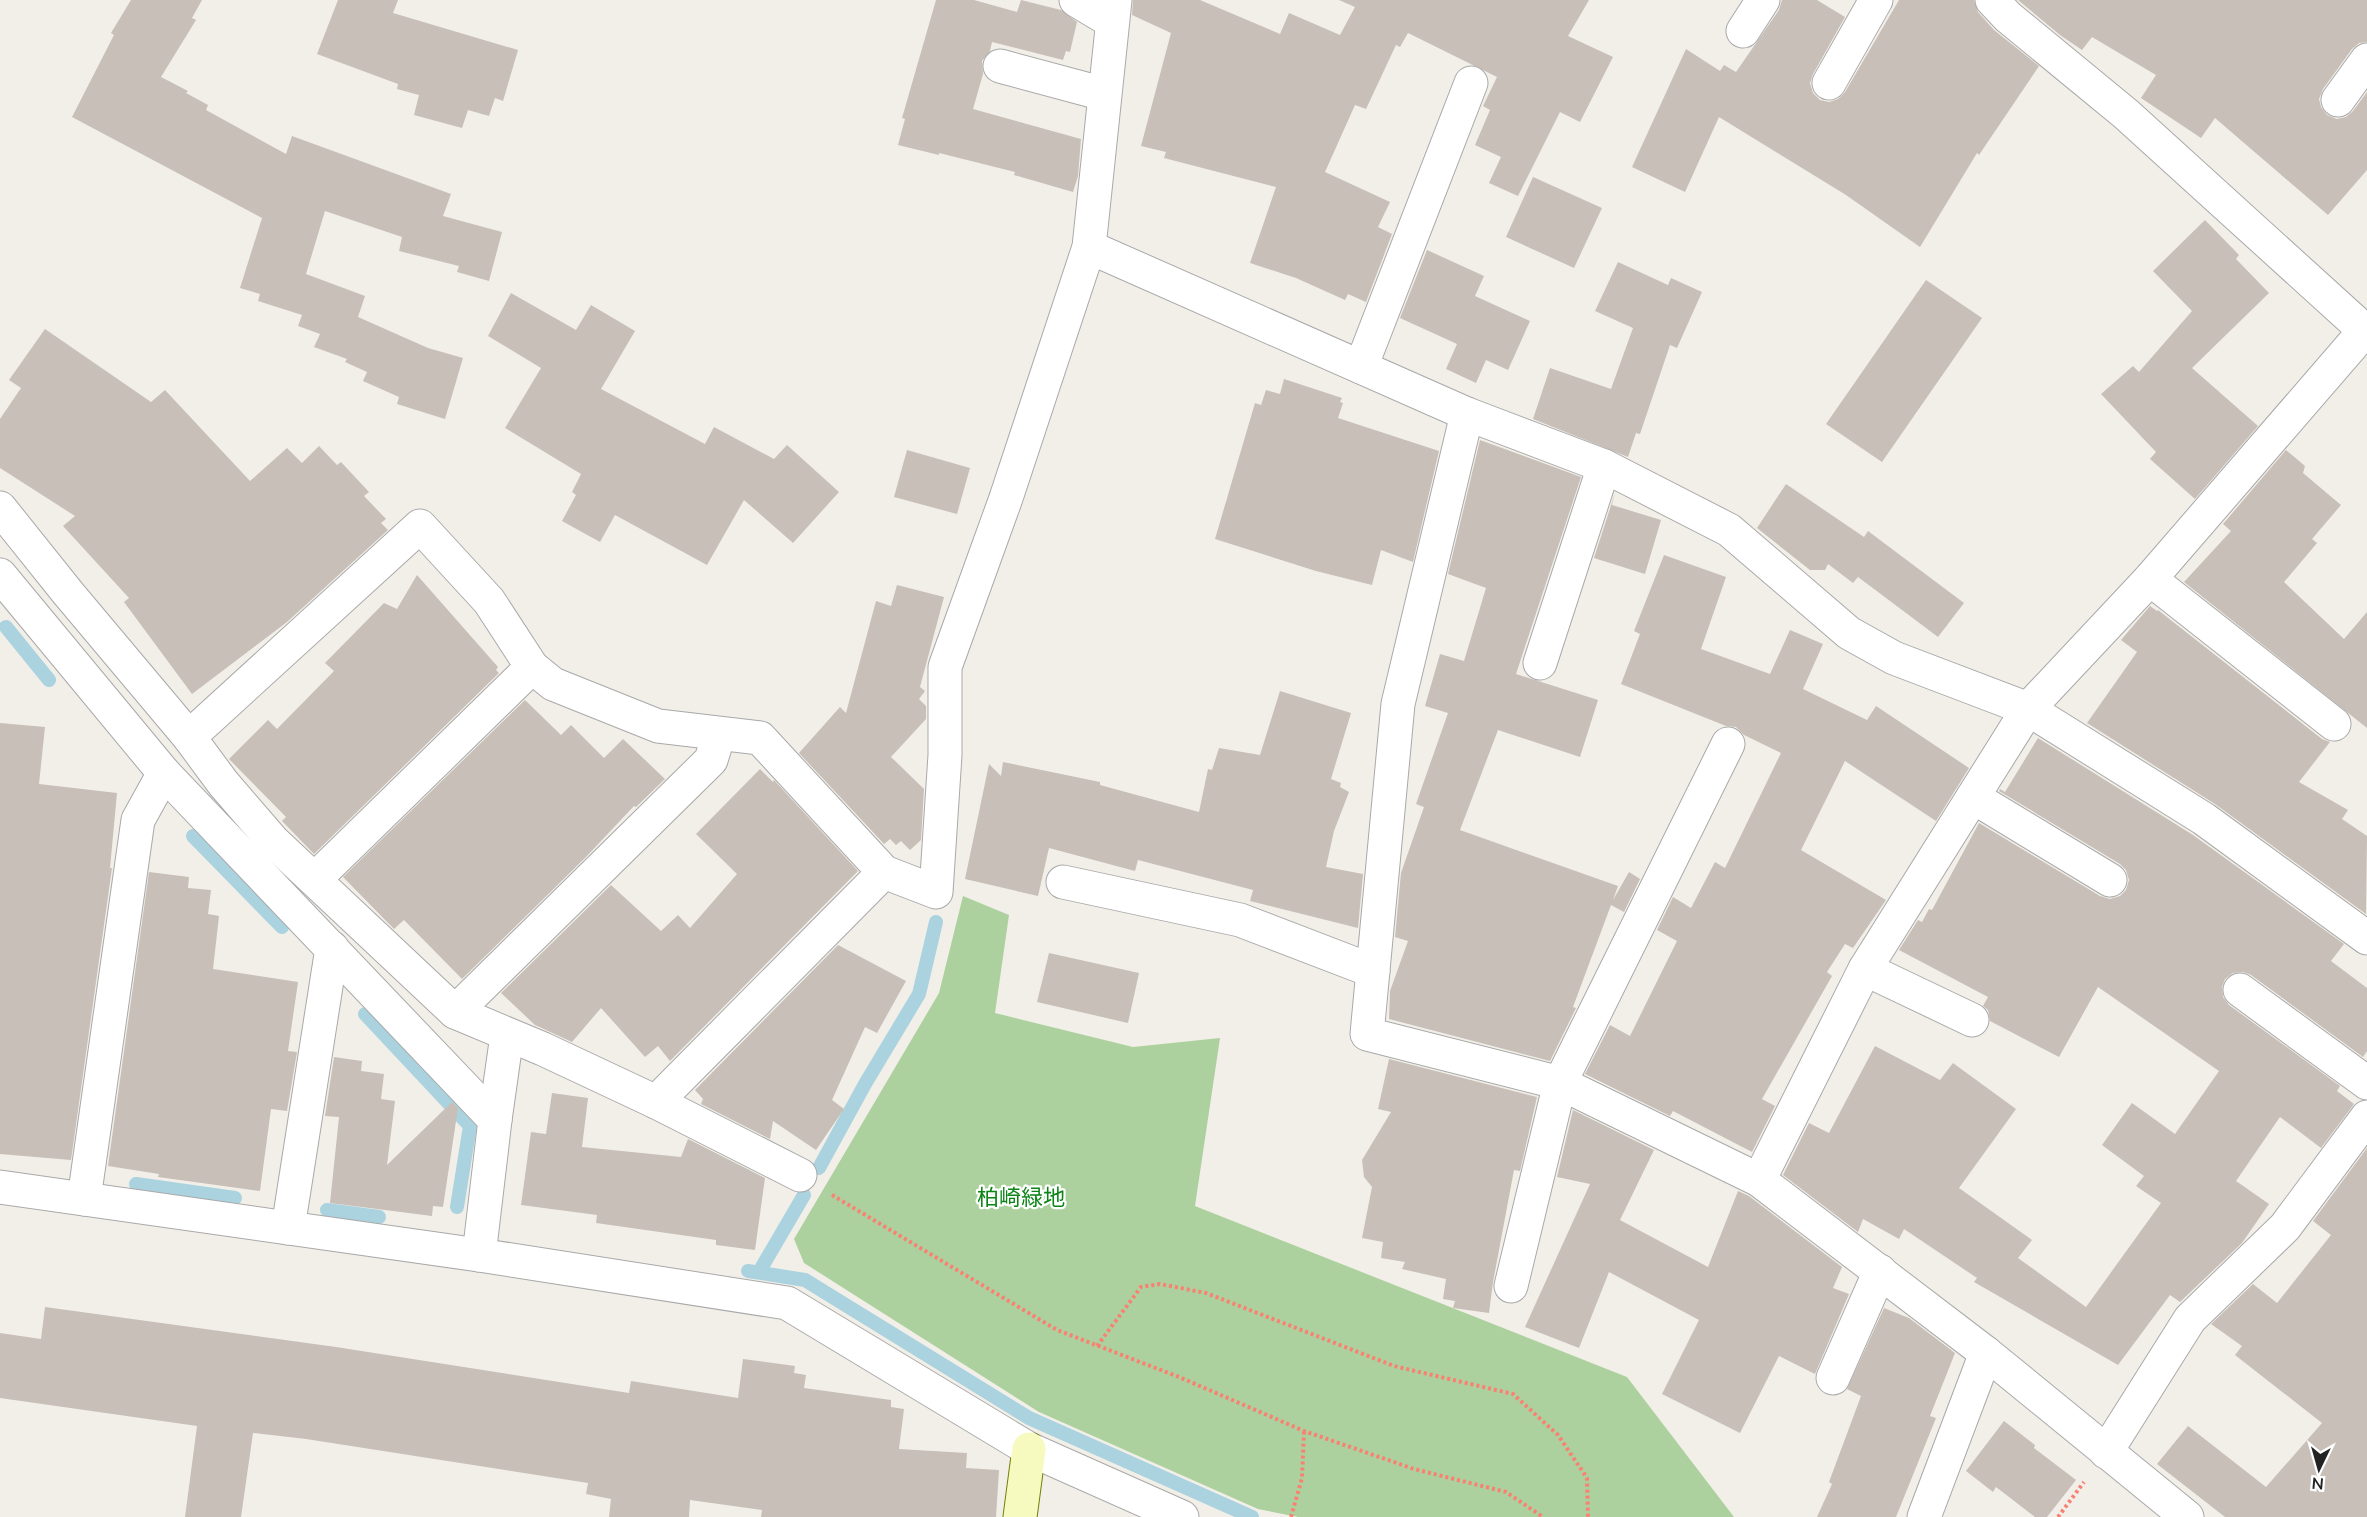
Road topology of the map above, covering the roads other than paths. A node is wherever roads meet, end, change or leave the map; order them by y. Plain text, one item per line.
1 (1076, 0) edge
2 (1763, 0) edge
3 (1876, 0) edge
4 (1992, 0) edge
5 (1113, 11) edge
6 (1743, 31) dead end
7 (2367, 60) edge
8 (1000, 66) dead end
9 (1471, 83) dead end
10 (1829, 83) dead end
11 (1104, 94) junction
12 (2337, 100) dead end
13 (1089, 247) junction
14 (2366, 329) edge
15 (1361, 367) junction
16 (1467, 414) junction
17 (1604, 466) junction
18 (0, 508) edge
19 (0, 575) edge
20 (2150, 579) junction
21 (1540, 663) dead end
22 (532, 666) junction
23 (2028, 709) junction
24 (2334, 724) dead end
25 (719, 734) junction
26 (189, 737) junction
27 (1728, 744) dead end
28 (164, 773) junction
29 (1973, 797) junction
30 (884, 872) junction
31 (315, 879) junction
32 (2110, 880) dead end
33 (1063, 882) dead end
34 (2367, 938) edge
35 (332, 948) junction
36 (1865, 969) junction
37 (1373, 971) junction
38 (2240, 990) dead end
39 (455, 1012) junction
40 (1972, 1020) dead end
41 (507, 1035) junction
42 (1560, 1083) junction
43 (2367, 1083) edge
44 (656, 1102) junction
45 (2367, 1117) edge
46 (495, 1120) junction
47 (800, 1175) road end
48 (1759, 1180) junction
49 (0, 1187) edge
50 (84, 1199) junction
51 (288, 1228) junction
52 (479, 1255) junction
53 (1880, 1271) junction
54 (1511, 1286) dead end
55 (1986, 1353) junction
56 (1833, 1378) dead end
57 (1029, 1449) junction
58 (2106, 1452) junction
59 (1020, 1517) edge
60 (1182, 1517) edge
61 (1924, 1517) edge
62 (2187, 1517) edge

1 - 5 street
2 - 6 street
3 - 10 street
4 - 14 street
5 - 11 street
7 - 12 street
8 - 11 street
9 - 15 street
11 - 13 street
13 - 15 street
13 - 30 street
14 - 20 street
15 - 16 street
16 - 17 street
16 - 37 street
17 - 21 street
17 - 23 street
18 - 26 street
19 - 28 street
20 - 23 street
20 - 24 street
22 - 25 street
22 - 26 street
22 - 31 street
23 - 29 street
23 - 34 street
25 - 30 street
25 - 39 street
26 - 31 street
27 - 42 street
28 - 35 street
28 - 50 street
29 - 32 street
29 - 36 street
30 - 44 street
31 - 39 street
33 - 37 street
35 - 46 street
35 - 51 street
36 - 40 street
36 - 48 street
37 - 42 street
38 - 43 street
39 - 41 street
41 - 44 street
41 - 46 street
42 - 48 street
42 - 54 street
44 - 47 street
45 - 58 street
46 - 52 street
48 - 53 street
49 - 50 street
50 - 51 street
51 - 52 street
52 - 57 street
53 - 55 street
53 - 56 street
55 - 58 street
55 - 61 street
57 - 59 street
57 - 60 street
58 - 62 street

